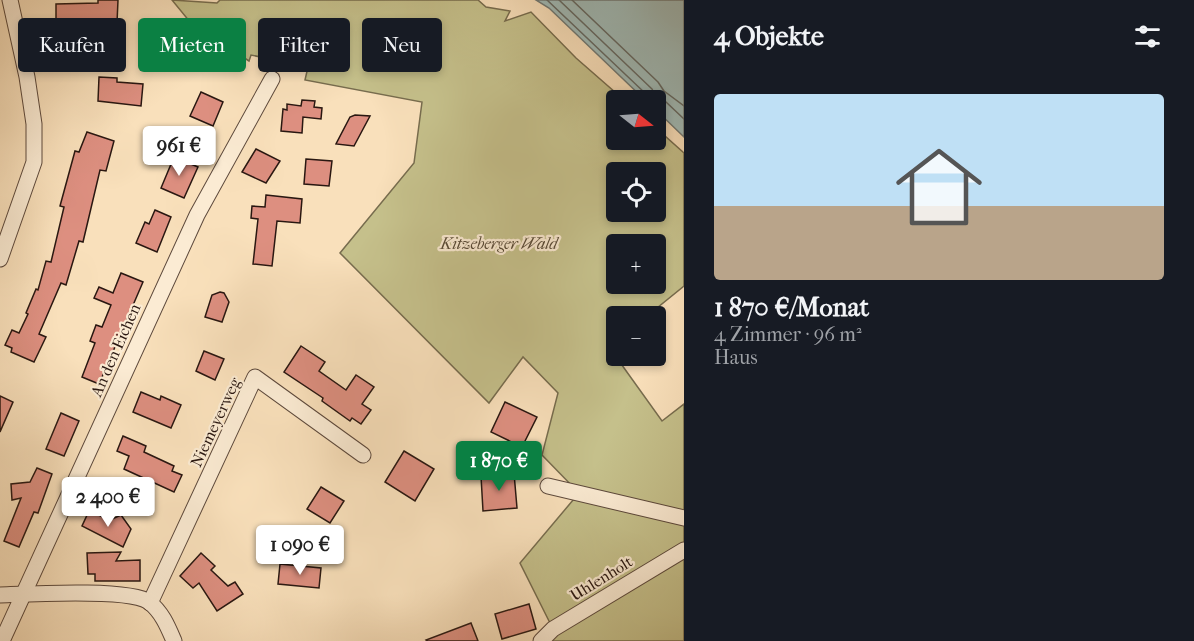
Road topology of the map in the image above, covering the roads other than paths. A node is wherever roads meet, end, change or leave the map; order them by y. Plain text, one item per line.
1 (10, 0) edge
2 (272, 80) dead end
3 (0, 258) edge
4 (363, 455) dead end
5 (548, 486) dead end
6 (684, 518) edge
7 (684, 550) edge
8 (24, 594) junction
9 (0, 595) edge
10 (147, 601) junction
11 (2, 641) edge
12 (174, 641) edge
13 (541, 641) edge

1 - 3 street
2 - 8 street, An den Eichen
4 - 10 street, Niemeyerweg
5 - 6 street
7 - 13 street, Uhlenholt
8 - 9 street
8 - 10 street
8 - 11 street, An den Eichen
10 - 12 street

